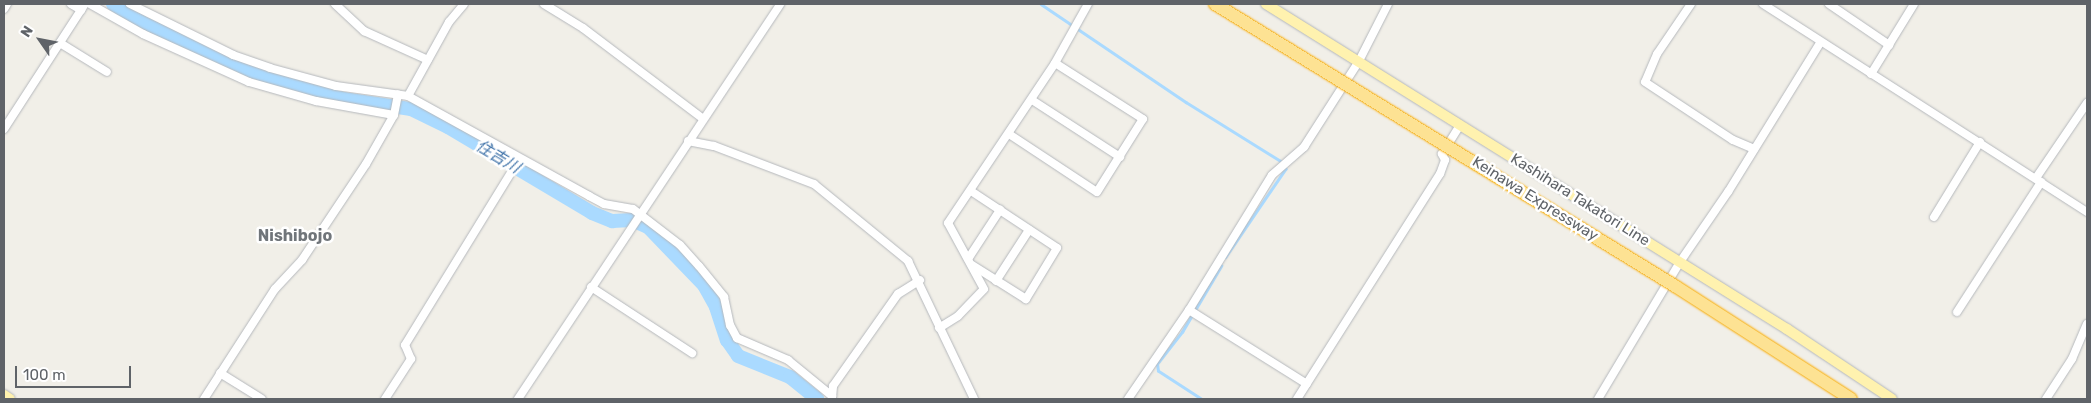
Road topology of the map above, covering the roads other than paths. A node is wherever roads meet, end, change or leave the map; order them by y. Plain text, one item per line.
1 (7, 4) edge
2 (71, 4) edge
3 (90, 4) edge
4 (130, 4) edge
5 (335, 4) edge
6 (462, 4) edge
7 (544, 4) edge
8 (780, 4) edge
9 (1088, 4) edge
10 (1215, 4) edge
11 (1266, 4) edge
12 (1388, 4) edge
13 (1691, 4) edge
14 (1763, 4) edge
15 (1829, 4) edge
16 (1914, 4) edge
17 (83, 7) edge
18 (4, 9) edge
19 (1820, 42) junction
20 (60, 43) junction
21 (1889, 45) junction
22 (428, 60) junction
23 (1359, 61) junction
24 (1056, 63) junction
25 (107, 72) dead end
26 (1871, 74) junction
27 (398, 94) junction
28 (408, 96) junction
29 (1032, 100) junction
30 (2087, 103) edge
31 (394, 115) junction
32 (702, 118) junction
33 (1460, 125) junction
34 (4, 129) edge
35 (1009, 134) junction
36 (688, 141) junction
37 (1980, 142) junction
38 (1754, 149) junction
39 (1120, 157) junction
40 (511, 173) dead end
41 (2039, 180) junction
42 (971, 191) junction
43 (1000, 210) junction
44 (2087, 212) edge
45 (640, 214) junction
46 (1934, 217) dead end
47 (1029, 230) junction
48 (969, 262) junction
49 (1680, 262) junction
50 (920, 280) junction
51 (996, 281) junction
52 (591, 287) junction
53 (1192, 312) junction
54 (1956, 312) dead end
55 (2087, 324) edge
56 (940, 328) junction
57 (692, 353) dead end
58 (220, 373) junction
59 (1307, 384) junction
60 (4, 395) edge
61 (832, 398) edge
62 (10, 399) edge
63 (204, 399) edge
64 (262, 399) edge
65 (385, 399) edge
66 (518, 399) edge
67 (974, 399) edge
68 (1128, 399) edge
69 (1297, 399) edge
70 (1598, 399) edge
71 (1851, 399) edge
72 (1892, 399) edge
73 (2046, 399) edge

1 - 18 street
2 - 17 street
3 - 31 street
4 - 27 street
5 - 22 street
6 - 22 street
7 - 32 street
8 - 32 street
9 - 24 street
10 - 71 highway, Keinawa Expressway, bridge
11 - 23 main road, Kashihara Takatori Line
12 - 23 street
13 - 38 street
14 - 19 street
15 - 21 street
16 - 21 street
17 - 20 street
19 - 26 street
19 - 38 street
20 - 25 street
20 - 34 street
21 - 26 street
22 - 28 street
23 - 33 main road, Kashihara Takatori Line
23 - 53 street
24 - 29 street
24 - 39 street
26 - 37 street
27 - 28 street
27 - 31 street
28 - 45 street
29 - 35 street
29 - 39 street
30 - 41 street
31 - 58 street
32 - 36 street
33 - 49 main road, Kashihara Takatori Line
33 - 59 street
35 - 39 street
35 - 42 street
36 - 45 street
36 - 50 street
37 - 41 street
37 - 46 street
38 - 49 street
40 - 65 street
41 - 44 street
41 - 54 street
42 - 43 street
42 - 48 street
43 - 47 street
43 - 48 street
45 - 52 street
45 - 61 street
47 - 51 street
47 - 51 street
48 - 51 street
48 - 56 street
49 - 70 street
49 - 72 main road, Kashihara Takatori Line
50 - 56 street
50 - 61 street
52 - 57 street
52 - 66 street
53 - 59 street
53 - 68 street
55 - 73 street
56 - 67 street
58 - 63 street
58 - 64 street
59 - 69 street
60 - 62 main road

